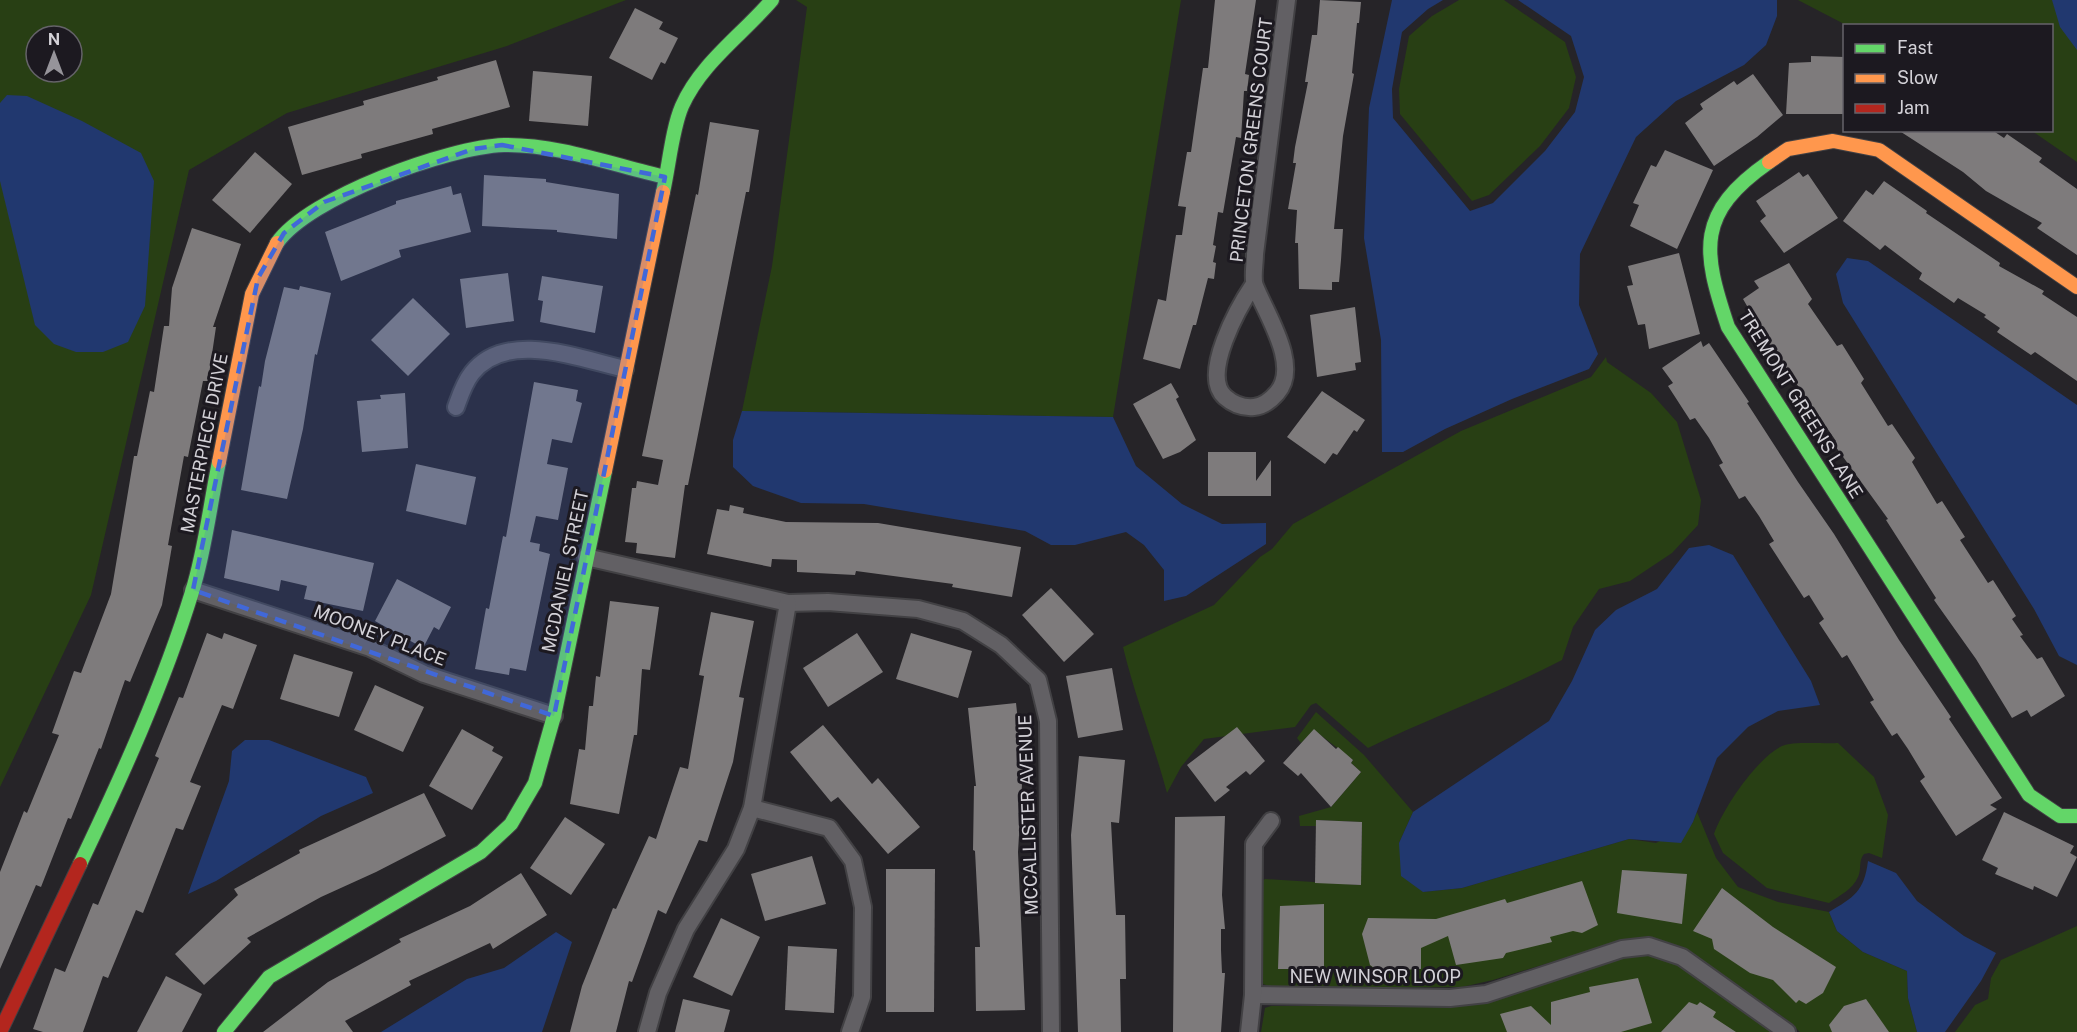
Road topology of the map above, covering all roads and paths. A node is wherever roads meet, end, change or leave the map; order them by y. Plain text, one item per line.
1 (772, 0) edge
2 (1287, 0) edge
3 (665, 177) junction
4 (1254, 284) junction
5 (2077, 287) edge
6 (625, 369) junction
7 (456, 407) dead end
8 (586, 557) junction
9 (193, 590) junction
10 (788, 603) junction
11 (554, 716) junction
12 (752, 808) junction
13 (2077, 816) edge
14 (1271, 821) dead end
15 (1253, 995) junction
16 (0, 1032) edge
17 (224, 1032) edge
18 (647, 1032) edge
19 (850, 1032) edge
20 (1051, 1032) edge
21 (1249, 1032) edge
22 (1787, 1032) edge

1 - 3 street, MCDANIEL STREET
2 - 4 street, PRINCETON GREENS COURT
3 - 6 street, MCDANIEL STREET
3 - 9 street, MASTERPIECE DRIVE
4 - 4 street, PRINCETON GREENS COURT
5 - 13 street, TREMONT GREENS LANE
6 - 7 street
6 - 8 street, MCDANIEL STREET
8 - 10 street, MCCALLISTER AVENUE
8 - 11 street, MCDANIEL STREET
9 - 11 street, MOONEY PLACE
9 - 16 street, MASTERPIECE DRIVE
10 - 12 street
10 - 20 street, MCCALLISTER AVENUE
11 - 17 street, MCDANIEL STREET
12 - 18 street
12 - 19 street
14 - 15 street
15 - 21 street
15 - 22 street, NEW WINSOR LOOP

